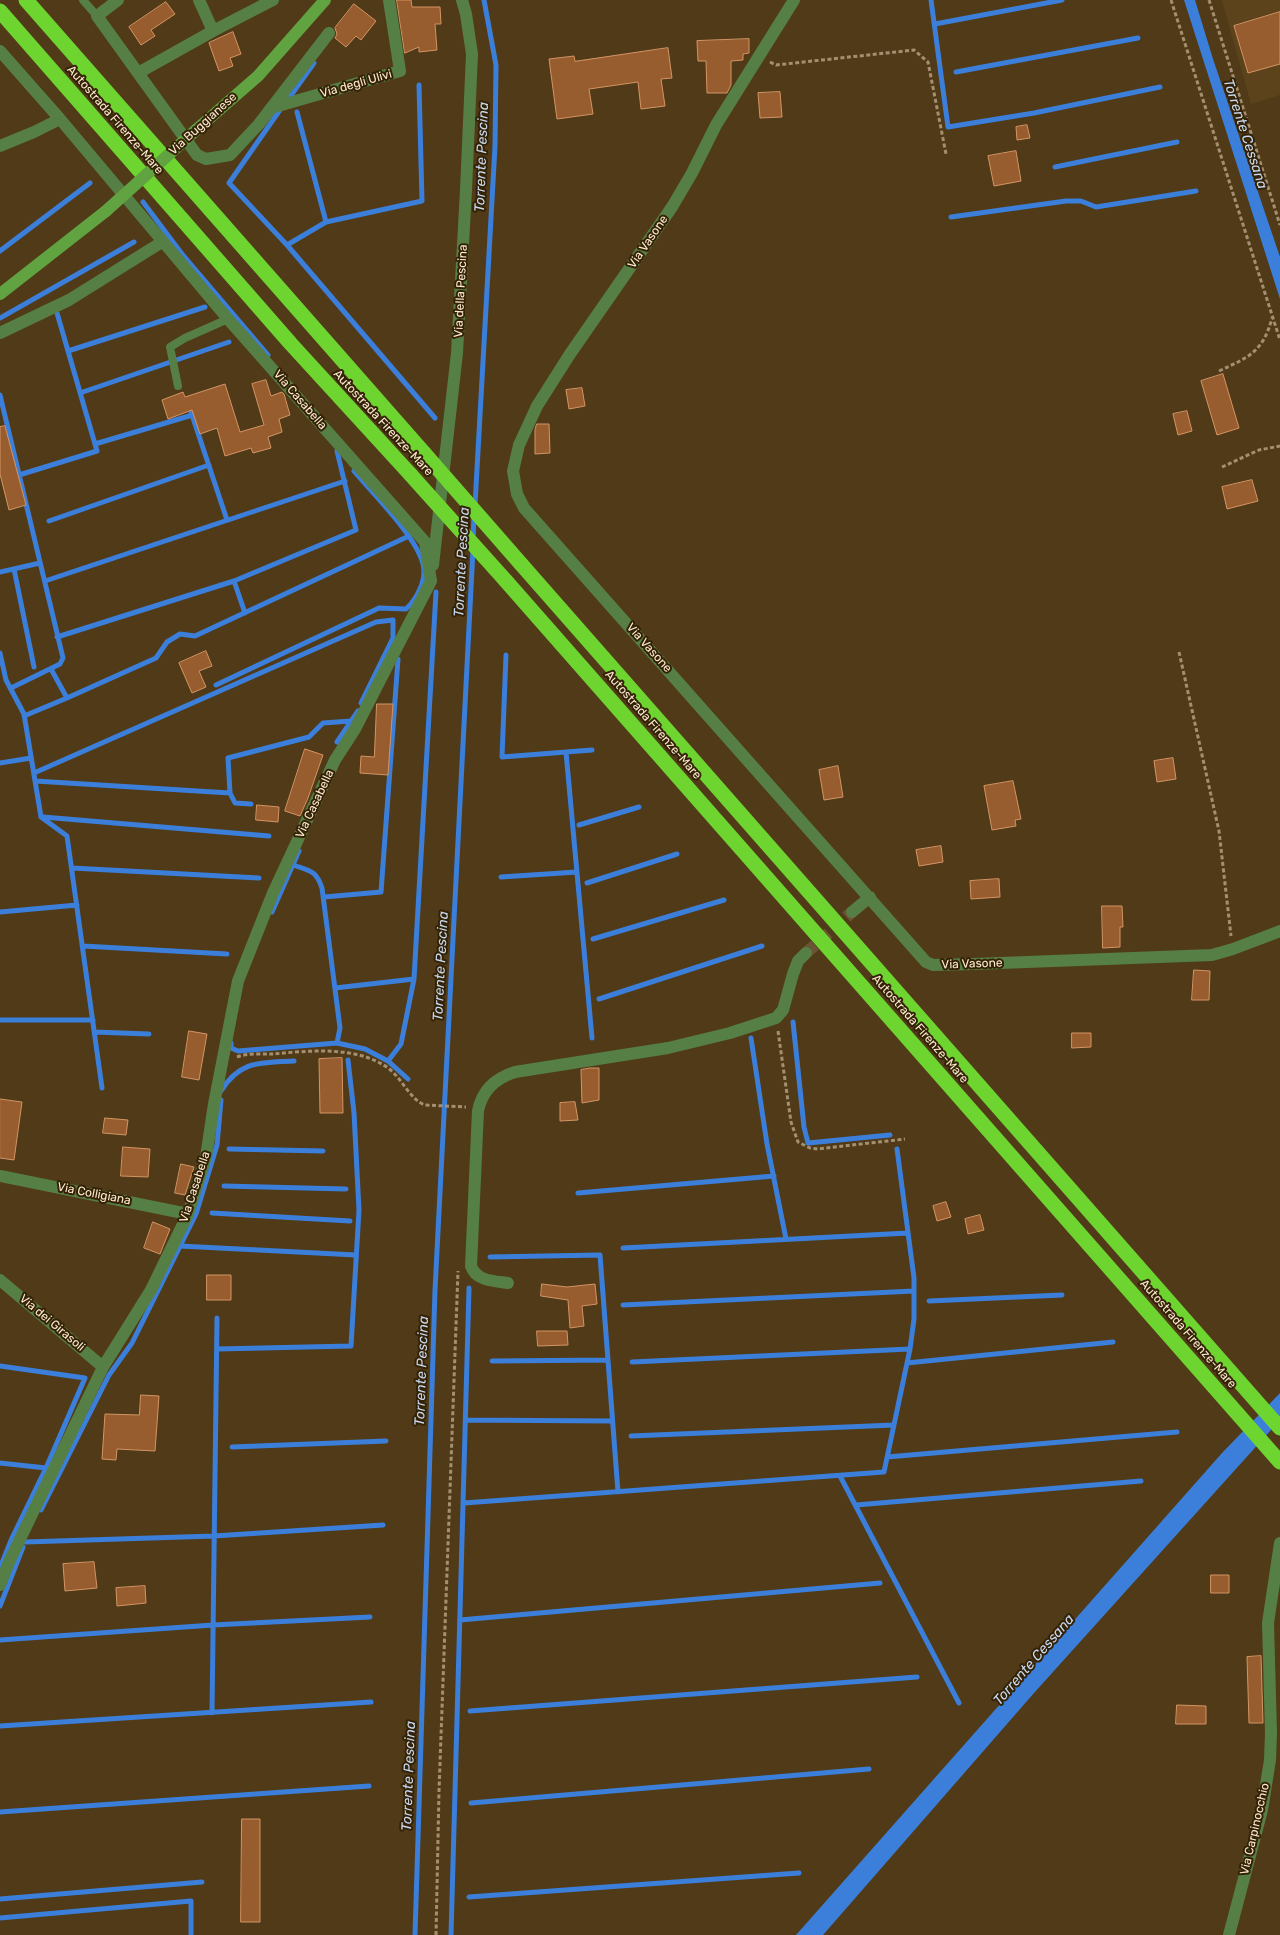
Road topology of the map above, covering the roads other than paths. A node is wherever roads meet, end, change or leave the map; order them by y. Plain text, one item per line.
1 (26, 0) edge
2 (84, 0) edge
3 (118, 0) edge
4 (199, 0) edge
5 (273, 0) edge
6 (325, 0) edge
7 (389, 0) edge
8 (462, 0) edge
9 (794, 0) edge
10 (0, 11) edge
11 (97, 16) junction
12 (212, 31) junction
13 (329, 32) dead end
14 (0, 51) edge
15 (138, 73) junction
16 (272, 108) junction
17 (60, 119) junction
18 (0, 146) edge
19 (162, 242) junction
20 (0, 294) edge
21 (228, 319) junction
22 (0, 333) edge
23 (178, 386) dead end
24 (431, 582) junction
25 (870, 897) junction
26 (852, 912) tunnel mouth
27 (1280, 931) edge
28 (806, 953) tunnel mouth
29 (0, 1176) edge
30 (188, 1214) junction
31 (0, 1280) edge
32 (508, 1283) dead end
33 (103, 1367) junction
34 (1280, 1428) edge
35 (1280, 1462) edge
36 (1280, 1543) edge
37 (0, 1585) edge
38 (1229, 1935) edge

1 - 34 highway, Autostrada Firenze-Mare, bridge
2 - 11 lane
3 - 11 street
4 - 12 street
5 - 12 street
6 - 20 main road, Via Buggianese, bridge
7 - 16 street, Via degli Ulivi
8 - 24 street, Via della Pescina
9 - 25 street, Via Vasone
10 - 35 highway, Autostrada Firenze-Mare, bridge
11 - 15 street
12 - 15 street
13 - 16 street
14 - 17 street, Via Casabella
15 - 16 street
17 - 18 street
17 - 19 street, Via Casabella
19 - 21 street, Via Casabella
19 - 22 street
21 - 23 lane
21 - 24 street, Via Casabella
24 - 30 street, Via Casabella
25 - 26 street
25 - 27 street, Via Vasone
28 - 32 street
29 - 30 street, Via Colligiana
30 - 33 street, Via Casabella
31 - 33 street, Via dei Girasoli
33 - 37 street, Via Casabella
36 - 38 street, Via Carpinocchio

